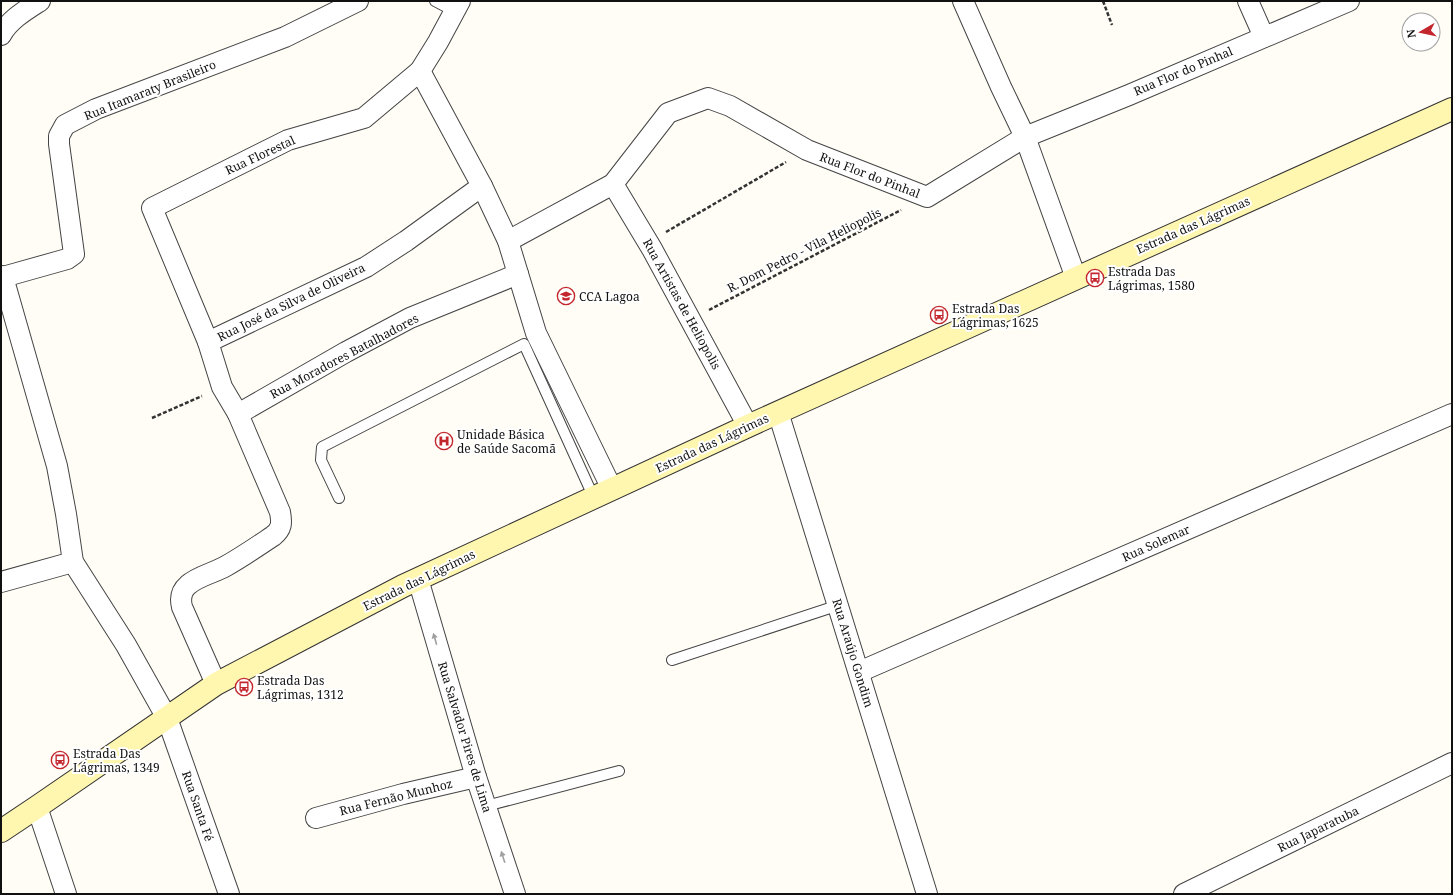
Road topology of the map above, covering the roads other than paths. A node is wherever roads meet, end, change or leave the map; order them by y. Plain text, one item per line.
1 (40, 1) edge
2 (358, 1) edge
3 (435, 1) edge
4 (963, 1) edge
5 (1248, 1) edge
6 (1349, 1) edge
7 (457, 6) edge
8 (1, 35) edge
9 (1264, 37) junction
10 (420, 71) junction
11 (1452, 109) edge
12 (1025, 137) junction
13 (613, 184) junction
14 (482, 186) junction
15 (508, 241) junction
16 (518, 274) junction
17 (2, 276) edge
18 (1076, 278) junction
19 (208, 342) junction
20 (778, 412) junction
21 (238, 414) junction
22 (1452, 414) edge
23 (748, 426) junction
24 (603, 493) junction
25 (339, 498) dead end
26 (73, 562) junction
27 (418, 579) junction
28 (1, 582) edge
29 (838, 605) junction
30 (672, 660) dead end
31 (859, 672) junction
32 (216, 684) junction
33 (168, 718) junction
34 (1452, 763) edge
35 (619, 771) dead end
36 (476, 777) junction
37 (486, 806) junction
38 (37, 807) junction
39 (316, 818) dead end
40 (1, 831) edge
41 (66, 894) edge
42 (229, 894) edge
43 (515, 894) edge
44 (927, 894) edge
45 (1184, 894) edge

1 - 8 street
2 - 17 street, Rua Itamaraty Brasileiro
3 - 7 lane
4 - 12 street
5 - 9 street
6 - 9 street, Rua Flor do Pinhal
7 - 10 street, Rua Florestal
9 - 12 street, Rua Flor do Pinhal
10 - 14 street
10 - 19 street, Rua Florestal
11 - 18 main road, Estrada das Lágrimas
12 - 13 street, Rua Flor do Pinhal
12 - 18 street
13 - 15 street, Rua Flor do Pinhal
13 - 23 street, Rua Artistas de Heliopolis
14 - 15 street
14 - 19 street, Rua José da Silva de Oliveira
15 - 16 street
16 - 21 street, Rua Moradores Batalhadores
16 - 24 street
17 - 26 street
18 - 20 main road, Estrada das Lágrimas
19 - 21 street, Rua José da Silva de Oliveira
20 - 23 main road, Estrada das Lágrimas
20 - 29 street, Rua Araújo Gondim
21 - 32 street, Rua José da Silva de Oliveira
22 - 31 street, Rua Solemar
23 - 24 main road, Estrada das Lágrimas
24 - 25 lane
24 - 27 main road, Estrada das Lágrimas
26 - 28 street
26 - 33 street, Rua Santa Fé
27 - 32 main road, Estrada das Lágrimas
36 -> 27 street, Rua Salvador Pires de Lima
29 - 30 lane
29 - 31 street, Rua Araújo Gondim
31 - 44 street, Rua Araújo Gondim
32 - 33 main road, Estrada das Lágrimas
33 - 38 main road, Estrada das Lágrimas
33 - 42 street, Rua Santa Fé
34 - 45 street, Rua Japaratuba
35 - 37 lane
36 - 37 street, Rua Salvador Pires de Lima
36 - 39 street, Rua Fernão Munhoz
43 -> 37 street, Rua Salvador Pires de Lima
38 - 40 main road, Estrada das Lágrimas
38 - 41 street

